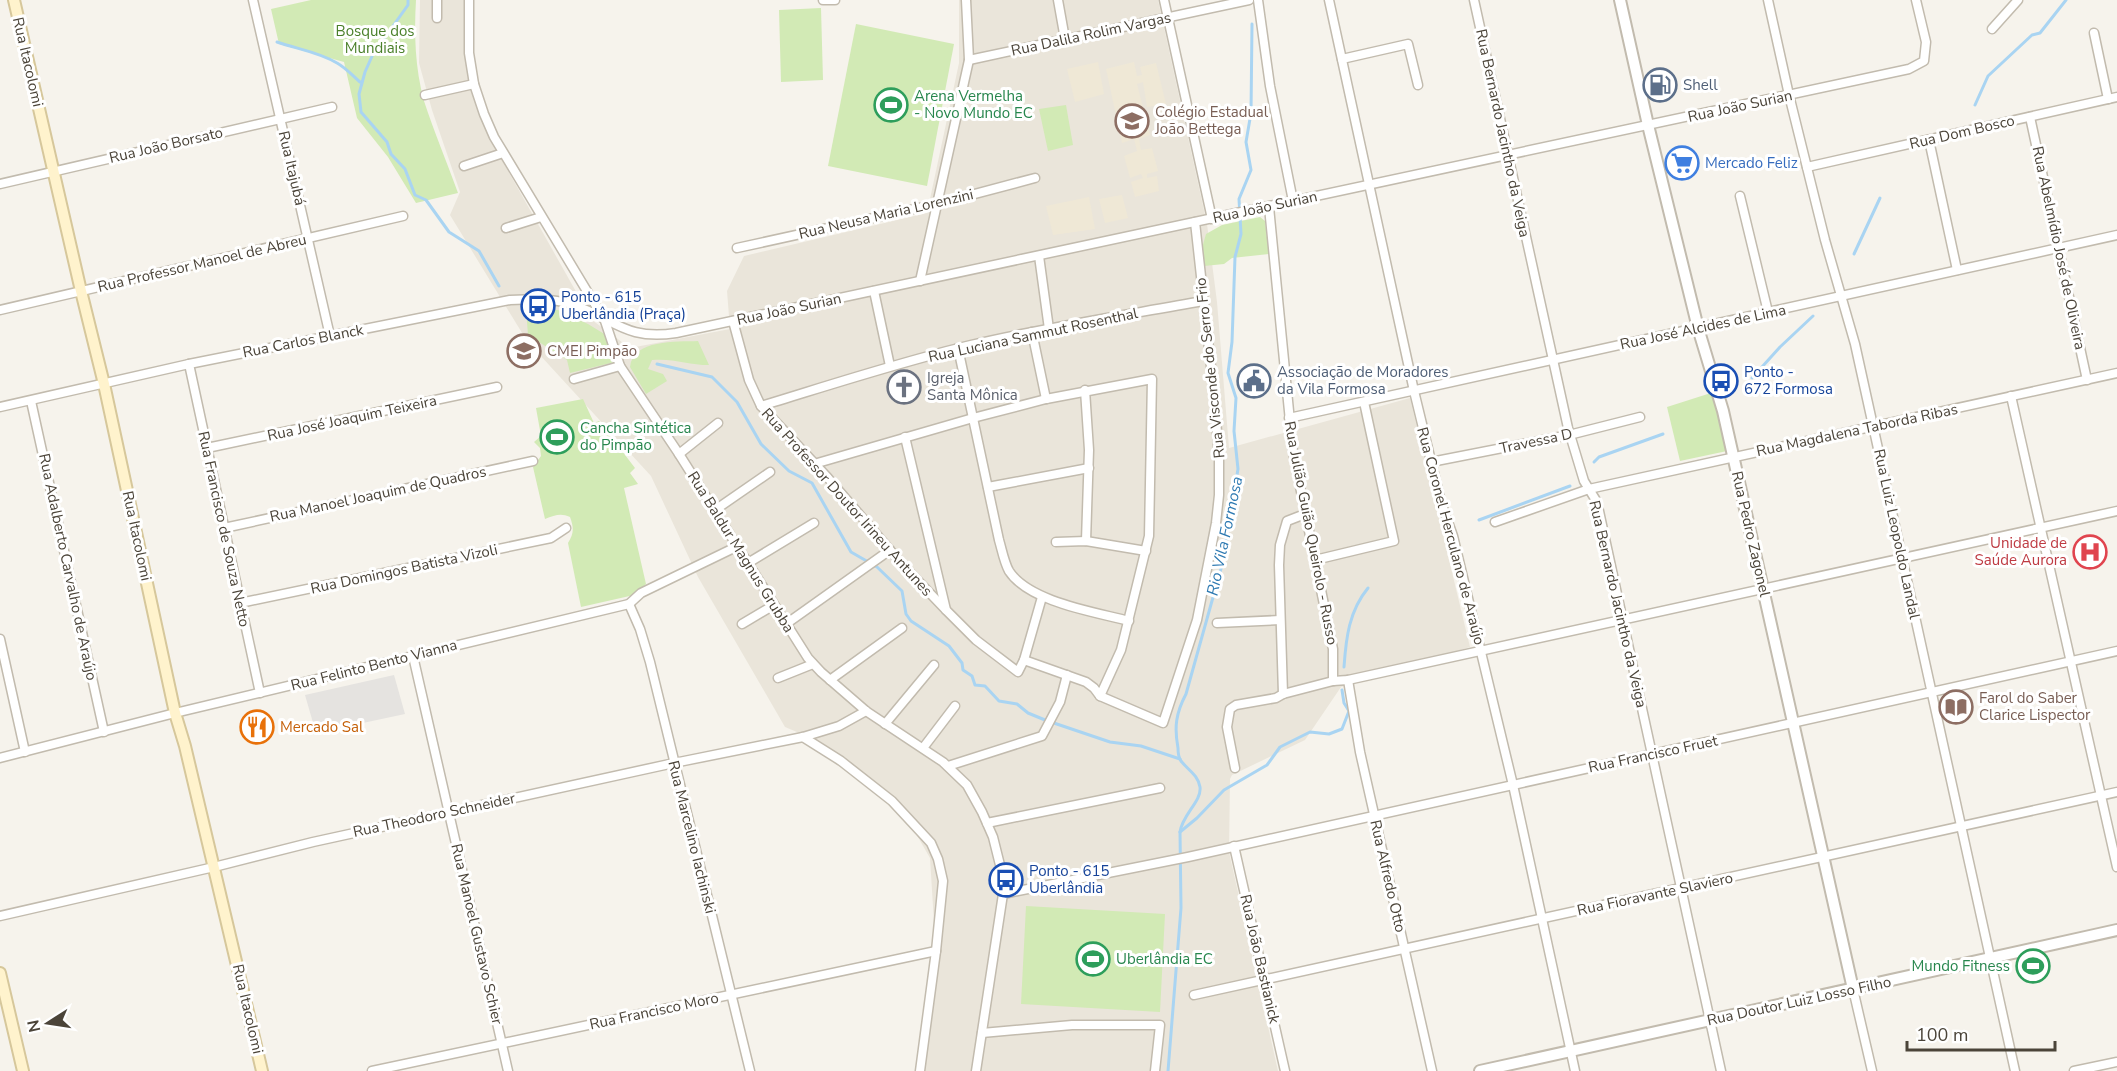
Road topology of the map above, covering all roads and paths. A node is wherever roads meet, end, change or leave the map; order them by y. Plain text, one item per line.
1 (14, 0) edge
2 (253, 0) edge
3 (437, 0) edge
4 (469, 0) edge
5 (823, 0) edge
6 (835, 0) edge
7 (966, 0) edge
8 (1058, 0) edge
9 (1164, 0) edge
10 (1249, 0) edge
11 (1258, 0) edge
12 (1329, 0) edge
13 (1474, 0) edge
14 (1620, 0) edge
15 (1768, 0) edge
16 (1916, 0) edge
17 (2018, 0) edge
18 (1168, 17) junction
19 (437, 18) dead end
20 (1992, 29) dead end
21 (2094, 33) dead end
22 (1065, 39) junction
23 (1342, 59) junction
24 (969, 60) junction
25 (474, 84) junction
26 (1418, 85) dead end
27 (425, 95) dead end
28 (1789, 95) junction
29 (2113, 98) edge
30 (332, 107) dead end
31 (2030, 117) junction
32 (280, 119) junction
33 (1648, 125) junction
34 (1929, 140) junction
35 (503, 153) junction
36 (1508, 155) junction
37 (464, 166) dead end
38 (1807, 167) junction
39 (54, 171) junction
40 (1035, 178) dead end
41 (0, 184) edge
42 (1369, 185) junction
43 (1740, 196) dead end
44 (1293, 201) junction
45 (937, 204) junction
46 (1269, 207) junction
47 (403, 216) dead end
48 (541, 217) junction
49 (1212, 219) junction
50 (1195, 222) junction
51 (506, 228) dead end
52 (2117, 235) edge
53 (308, 238) junction
54 (737, 248) dead end
55 (2059, 248) junction
56 (1038, 256) junction
57 (1958, 270) junction
58 (921, 281) junction
59 (81, 291) junction
60 (874, 291) junction
61 (1842, 296) junction
62 (1203, 302) junction
63 (0, 310) edge
64 (1768, 312) junction
65 (604, 321) junction
66 (733, 321) junction
67 (1698, 328) junction
68 (1049, 329) junction
69 (1032, 332) junction
70 (330, 336) junction
71 (958, 348) junction
72 (1553, 360) junction
73 (189, 364) junction
74 (620, 366) junction
75 (890, 366) junction
76 (2117, 373) edge
77 (574, 379) dead end
78 (2087, 380) junction
79 (104, 384) junction
80 (497, 387) dead end
81 (1085, 390) junction
82 (1414, 391) junction
83 (2011, 396) junction
84 (1046, 399) junction
85 (31, 401) junction
86 (1364, 402) junction
87 (761, 406) junction
88 (0, 408) edge
89 (973, 417) junction
90 (1640, 417) dead end
91 (1289, 418) junction
92 (718, 423) dead end
93 (1873, 427) junction
94 (1569, 435) junction
95 (905, 437) junction
96 (207, 448) junction
97 (679, 454) junction
98 (1733, 457) junction
99 (533, 461) dead end
100 (1431, 462) junction
101 (814, 464) junction
102 (1089, 468) junction
103 (770, 472) dead end
104 (988, 487) junction
105 (1589, 489) junction
106 (715, 510) junction
107 (2117, 511) edge
108 (1305, 514) junction
109 (1495, 522) dead end
110 (814, 524) dead end
111 (2041, 527) junction
112 (224, 528) junction
113 (566, 528) dead end
114 (1086, 541) junction
115 (1056, 542) dead end
116 (738, 546) junction
117 (890, 550) junction
118 (1146, 551) junction
119 (1902, 558) junction
120 (1315, 560) junction
121 (748, 563) junction
122 (1763, 589) junction
123 (1042, 597) junction
124 (240, 603) junction
125 (629, 604) junction
126 (774, 605) junction
127 (946, 610) junction
128 (1280, 620) junction
129 (1623, 620) junction
130 (1129, 621) junction
131 (1217, 623) dead end
132 (742, 624) dead end
133 (786, 624) junction
134 (902, 628) dead end
135 (0, 639) edge
136 (1481, 651) junction
137 (2117, 651) edge
138 (413, 656) junction
139 (1024, 660) junction
140 (2071, 662) junction
141 (813, 664) junction
142 (934, 665) dead end
143 (1067, 675) junction
144 (778, 678) dead end
145 (830, 680) junction
146 (1341, 680) junction
147 (1932, 692) junction
148 (260, 693) junction
149 (1283, 694) junction
150 (1100, 696) junction
151 (955, 706) dead end
152 (866, 711) junction
153 (175, 713) junction
154 (1793, 723) junction
155 (885, 724) junction
156 (104, 732) junction
157 (803, 737) junction
158 (923, 748) junction
159 (25, 752) junction
160 (1652, 754) junction
161 (0, 759) edge
162 (674, 763) junction
163 (948, 766) junction
164 (1235, 768) dead end
165 (1513, 785) junction
166 (1160, 788) dead end
167 (2117, 792) edge
168 (2101, 796) junction
169 (449, 812) junction
170 (1374, 816) junction
171 (987, 823) junction
172 (1961, 827) junction
173 (1234, 846) junction
174 (1823, 857) junction
175 (214, 867) junction
176 (2117, 867) edge
177 (1681, 888) junction
178 (1003, 894) junction
179 (0, 916) edge
180 (1542, 919) junction
181 (2117, 930) edge
182 (1404, 949) junction
183 (936, 951) junction
184 (1990, 958) junction
185 (0, 973) edge
186 (1264, 980) junction
187 (1853, 988) junction
188 (731, 994) junction
189 (1194, 995) dead end
190 (1710, 1020) junction
191 (982, 1033) junction
192 (502, 1043) junction
193 (1570, 1051) junction
194 (2117, 1062) edge
195 (23, 1071) edge
196 (262, 1071) edge
197 (372, 1071) edge
198 (508, 1071) edge
199 (750, 1071) edge
200 (920, 1071) edge
201 (976, 1071) edge
202 (1155, 1071) edge
203 (1286, 1071) edge
204 (1432, 1071) edge
205 (1480, 1071) edge
206 (1575, 1071) edge
207 (1721, 1071) edge
208 (1872, 1071) edge
209 (2015, 1071) edge
210 (2074, 1071) edge

1 - 39 main road, Rua Itacolomi
2 - 32 street, Rua Itajubá
3 - 19 street
4 - 25 street, Rua Baldur Magnus Grubba
5 - 6 street
7 - 24 street
8 - 22 street
9 - 18 street
10 - 18 street, Rua Dalila Rolim Vargas
11 - 44 street
12 - 23 street, Rua Coronel Herculano de Araújo
13 - 36 street, Rua Bernardo Jacintho da Veiga
14 - 33 street, Rua Pedro Zagonel
15 - 28 street, Rua Luiz Leopoldo Landal
16 - 28 street, Rua João Surian
17 - 20 street
18 - 22 street, Rua Dalila Rolim Vargas
18 - 49 street
21 - 29 street
22 - 24 street, Rua Dalila Rolim Vargas
23 - 26 street
23 - 42 street, Rua Coronel Herculano de Araújo
24 - 45 street
25 - 27 street
25 - 35 street, Rua Baldur Magnus Grubba
28 - 33 street, Rua João Surian
28 - 38 street, Rua Luiz Leopoldo Landal
29 - 31 street, Rua Dom Bosco
30 - 32 street, Rua João Borsato
31 - 34 street, Rua Dom Bosco
31 - 55 street, Rua Abelmídio José de Oliveira
32 - 39 street, Rua João Borsato
32 - 53 street, Rua Itajubá
33 - 36 street, Rua João Surian
33 - 67 street, Rua Pedro Zagonel
34 - 38 street, Rua Dom Bosco
34 - 57 street
35 - 37 street
35 - 48 street, Rua Baldur Magnus Grubba
36 - 42 street, Rua João Surian
36 - 72 street, Rua Bernardo Jacintho da Veiga
38 - 61 street, Rua Luiz Leopoldo Landal
39 - 41 street, Rua João Borsato
39 - 59 main road, Rua Itacolomi
40 - 45 street, Rua Neusa Maria Lorenzini
42 - 44 street, Rua João Surian
42 - 82 street, Rua Coronel Herculano de Araújo
43 - 64 street
44 - 46 street, Rua João Surian
45 - 54 street, Rua Neusa Maria Lorenzini
45 - 58 street
46 - 49 street, Rua João Surian
46 - 91 street, Rua Julião Guião Queirolo - Russo
47 - 53 street, Rua Professor Manoel de Abreu
48 - 51 street
48 - 65 street, Rua Baldur Magnus Grubba
49 - 50 street, Rua João Surian
50 - 56 street, Rua João Surian
50 - 62 street, Rua Visconde do Serro Frio
52 - 55 street, Rua José Alcides de Lima
53 - 59 street, Rua Professor Manoel de Abreu
53 - 70 street, Rua Itajubá
55 - 57 street, Rua José Alcides de Lima
55 - 78 street, Rua Abelmídio José de Oliveira
56 - 58 street, Rua João Surian
56 - 68 street
57 - 61 street, Rua José Alcides de Lima
58 - 60 street, Rua João Surian
59 - 63 street, Rua Professor Manoel de Abreu
59 - 79 main road, Rua Itacolomi
60 - 66 street, Rua João Surian
60 - 75 street
61 - 64 street, Rua José Alcides de Lima
61 - 93 street, Rua Luiz Leopoldo Landal
62 - 68 street, Rua Luciana Sammut Rosenthal
62 - 150 street, Rua Visconde do Serro Frio
64 - 67 street, Rua José Alcides de Lima
65 - 66 street, Rua João Surian
65 - 70 street, Rua Carlos Blanck
65 - 74 street, Rua Baldur Magnus Grubba
66 - 87 street, Rua Professor Doutor Irineu Antunes
67 - 72 street, Rua José Alcides de Lima
67 - 98 street, Rua Pedro Zagonel
68 - 69 street, Rua Luciana Sammut Rosenthal
69 - 71 street, Rua Luciana Sammut Rosenthal
69 - 84 street
70 - 73 street, Rua Carlos Blanck
71 - 75 street, Rua Luciana Sammut Rosenthal
71 - 89 street
72 - 82 street, Rua José Alcides de Lima
72 - 94 street, Rua Bernardo Jacintho da Veiga
73 - 79 street, Rua Carlos Blanck
73 - 96 street, Rua Francisco de Souza Netto
74 - 77 street
74 - 97 street, Rua Baldur Magnus Grubba
75 - 87 street, Rua Luciana Sammut Rosenthal
76 - 78 street, Rua Magdalena Taborda Ribas
78 - 83 street, Rua Magdalena Taborda Ribas
79 - 85 street, Rua Carlos Blanck
79 - 153 main road, Rua Itacolomi
80 - 96 street, Rua José Joaquim Teixeira
81 - 84 street
81 - 102 street
81 - 118 street
82 - 86 street, Rua José Alcides de Lima
82 - 100 street, Rua Coronel Herculano de Araújo
83 - 93 street, Rua Magdalena Taborda Ribas
83 - 111 street
84 - 89 street
85 - 88 street, Rua Carlos Blanck
85 - 156 street, Rua Adalberto Carvalho de Araújo
86 - 91 street, Rua José Alcides de Lima
86 - 120 street
87 - 101 street, Rua Professor Doutor Irineu Antunes
89 - 95 street
89 - 104 street
90 - 94 street, Travessa D
91 - 108 street, Rua Julião Guião Queirolo - Russo
92 - 97 street
93 - 98 street, Rua Magdalena Taborda Ribas
93 - 119 street, Rua Luiz Leopoldo Landal
94 - 100 street, Travessa D
94 - 105 street, Rua Bernardo Jacintho da Veiga
95 - 101 street
95 - 127 street
96 - 112 street, Rua Francisco de Souza Netto
97 - 106 street, Rua Baldur Magnus Grubba
98 - 105 street, Rua Magdalena Taborda Ribas
98 - 122 street, Rua Pedro Zagonel
99 - 112 street, Rua Manoel Joaquim de Quadros
100 - 136 street, Rua Coronel Herculano de Araújo
101 - 117 street, Rua Professor Doutor Irineu Antunes
102 - 104 street
102 - 114 street
103 - 106 street
104 - 123 street
105 - 109 street, Rua Magdalena Taborda Ribas
105 - 129 street, Rua Bernardo Jacintho da Veiga
106 - 116 street, Rua Baldur Magnus Grubba
107 - 111 street
108 - 120 street, Rua Julião Guião Queirolo - Russo
108 - 128 street
110 - 121 street
111 - 119 street
111 - 140 street
112 - 124 street, Rua Francisco de Souza Netto
113 - 124 street, Rua Domingos Batista Vizoli
114 - 115 street
114 - 118 street
116 - 121 street, Rua Baldur Magnus Grubba
116 - 125 street, Rua Felinto Bento Vianna
117 - 127 street, Rua Professor Doutor Irineu Antunes
117 - 133 street
118 - 130 street
119 - 122 street
119 - 147 street, Rua Luiz Leopoldo Landal
120 - 146 street, Rua Julião Guião Queirolo - Russo
121 - 126 street, Rua Baldur Magnus Grubba
122 - 129 street
122 - 154 street, Rua Pedro Zagonel
123 - 130 street
123 - 139 street
124 - 148 street, Rua Francisco de Souza Netto
125 - 138 street, Rua Felinto Bento Vianna
125 - 162 street, Rua Marcelino Iachinski
126 - 132 street
126 - 133 street, Rua Baldur Magnus Grubba
127 - 139 street, Rua Professor Doutor Irineu Antunes
128 - 131 street
128 - 149 street
129 - 136 street
129 - 160 street, Rua Bernardo Jacintho da Veiga
130 - 150 street
133 - 141 street, Rua Baldur Magnus Grubba
134 - 145 street
135 - 159 street
136 - 146 street
136 - 165 street, Rua Coronel Herculano de Araújo
137 - 140 street, Rua Francisco Fruet
138 - 148 street, Rua Felinto Bento Vianna
138 - 169 street, Rua Manoel Gustavo Schier
139 - 143 street
140 - 147 street, Rua Francisco Fruet
140 - 168 street
141 - 144 street
141 - 145 street, Rua Baldur Magnus Grubba
142 - 155 street
143 - 150 street
143 - 163 street
145 - 152 street, Rua Baldur Magnus Grubba
146 - 149 street
146 - 170 street, Rua Alfredo Otto
147 - 154 street, Rua Francisco Fruet
147 - 172 street, Rua Luiz Leopoldo Landal
148 - 153 street, Rua Felinto Bento Vianna
149 - 164 street
151 - 158 street
152 - 155 street, Rua Baldur Magnus Grubba
152 - 157 street, Rua Theodoro Schneider
153 - 156 street, Rua Felinto Bento Vianna
153 - 175 main road, Rua Itacolomi
154 - 160 street, Rua Francisco Fruet
154 - 174 street, Rua Pedro Zagonel
155 - 158 street, Rua Baldur Magnus Grubba
156 - 159 street, Rua Felinto Bento Vianna
157 - 162 street, Rua Theodoro Schneider
157 - 183 street
158 - 163 street, Rua Baldur Magnus Grubba
159 - 161 street, Rua Felinto Bento Vianna
160 - 165 street, Rua Francisco Fruet
160 - 177 street, Rua Bernardo Jacintho da Veiga
162 - 169 street, Rua Theodoro Schneider
162 - 188 street, Rua Marcelino Iachinski
163 - 171 street, Rua Baldur Magnus Grubba
165 - 170 street, Rua Francisco Fruet
165 - 180 street, Rua Coronel Herculano de Araújo
166 - 171 street
167 - 168 street, Rua Fioravante Slaviero
168 - 172 street, Rua Fioravante Slaviero
168 - 176 street
169 - 175 street, Rua Theodoro Schneider
169 - 192 street, Rua Manoel Gustavo Schier
170 - 173 street, Rua Francisco Fruet
170 - 182 street, Rua Alfredo Otto
171 - 178 street, Rua Baldur Magnus Grubba
172 - 174 street, Rua Fioravante Slaviero
172 - 184 street, Rua Luiz Leopoldo Landal
173 - 178 street, Rua Francisco Fruet
173 - 186 street, Rua João Bastianick
174 - 177 street, Rua Fioravante Slaviero
174 - 187 street, Rua Pedro Zagonel
175 - 179 street, Rua Theodoro Schneider
175 - 196 main road, Rua Itacolomi
177 - 180 street, Rua Fioravante Slaviero
177 - 190 street, Rua Bernardo Jacintho da Veiga
178 - 191 street, Rua Baldur Magnus Grubba
180 - 182 street, Rua Fioravante Slaviero
180 - 193 street, Rua Coronel Herculano de Araújo
181 - 184 street, Rua Doutor Luiz Losso Filho
182 - 186 street, Rua Fioravante Slaviero
182 - 204 street, Rua Alfredo Otto
183 - 188 street, Rua Francisco Moro
183 - 200 street
184 - 187 street, Rua Doutor Luiz Losso Filho
184 - 209 street, Rua Luiz Leopoldo Landal
185 - 195 main road
186 - 189 street, Rua Fioravante Slaviero
186 - 203 street, Rua João Bastianick
187 - 190 street, Rua Doutor Luiz Losso Filho
187 - 208 street, Rua Pedro Zagonel
188 - 192 street, Rua Francisco Moro
188 - 199 street, Rua Marcelino Iachinski
190 - 193 street, Rua Doutor Luiz Losso Filho
190 - 207 street, Rua Bernardo Jacintho da Veiga
191 - 201 street, Rua Baldur Magnus Grubba
191 - 202 street
192 - 197 street, Rua Francisco Moro
192 - 198 street, Rua Manoel Gustavo Schier
193 - 205 street, Rua Doutor Luiz Losso Filho
193 - 206 street, Rua Coronel Herculano de Araújo
194 - 210 street

